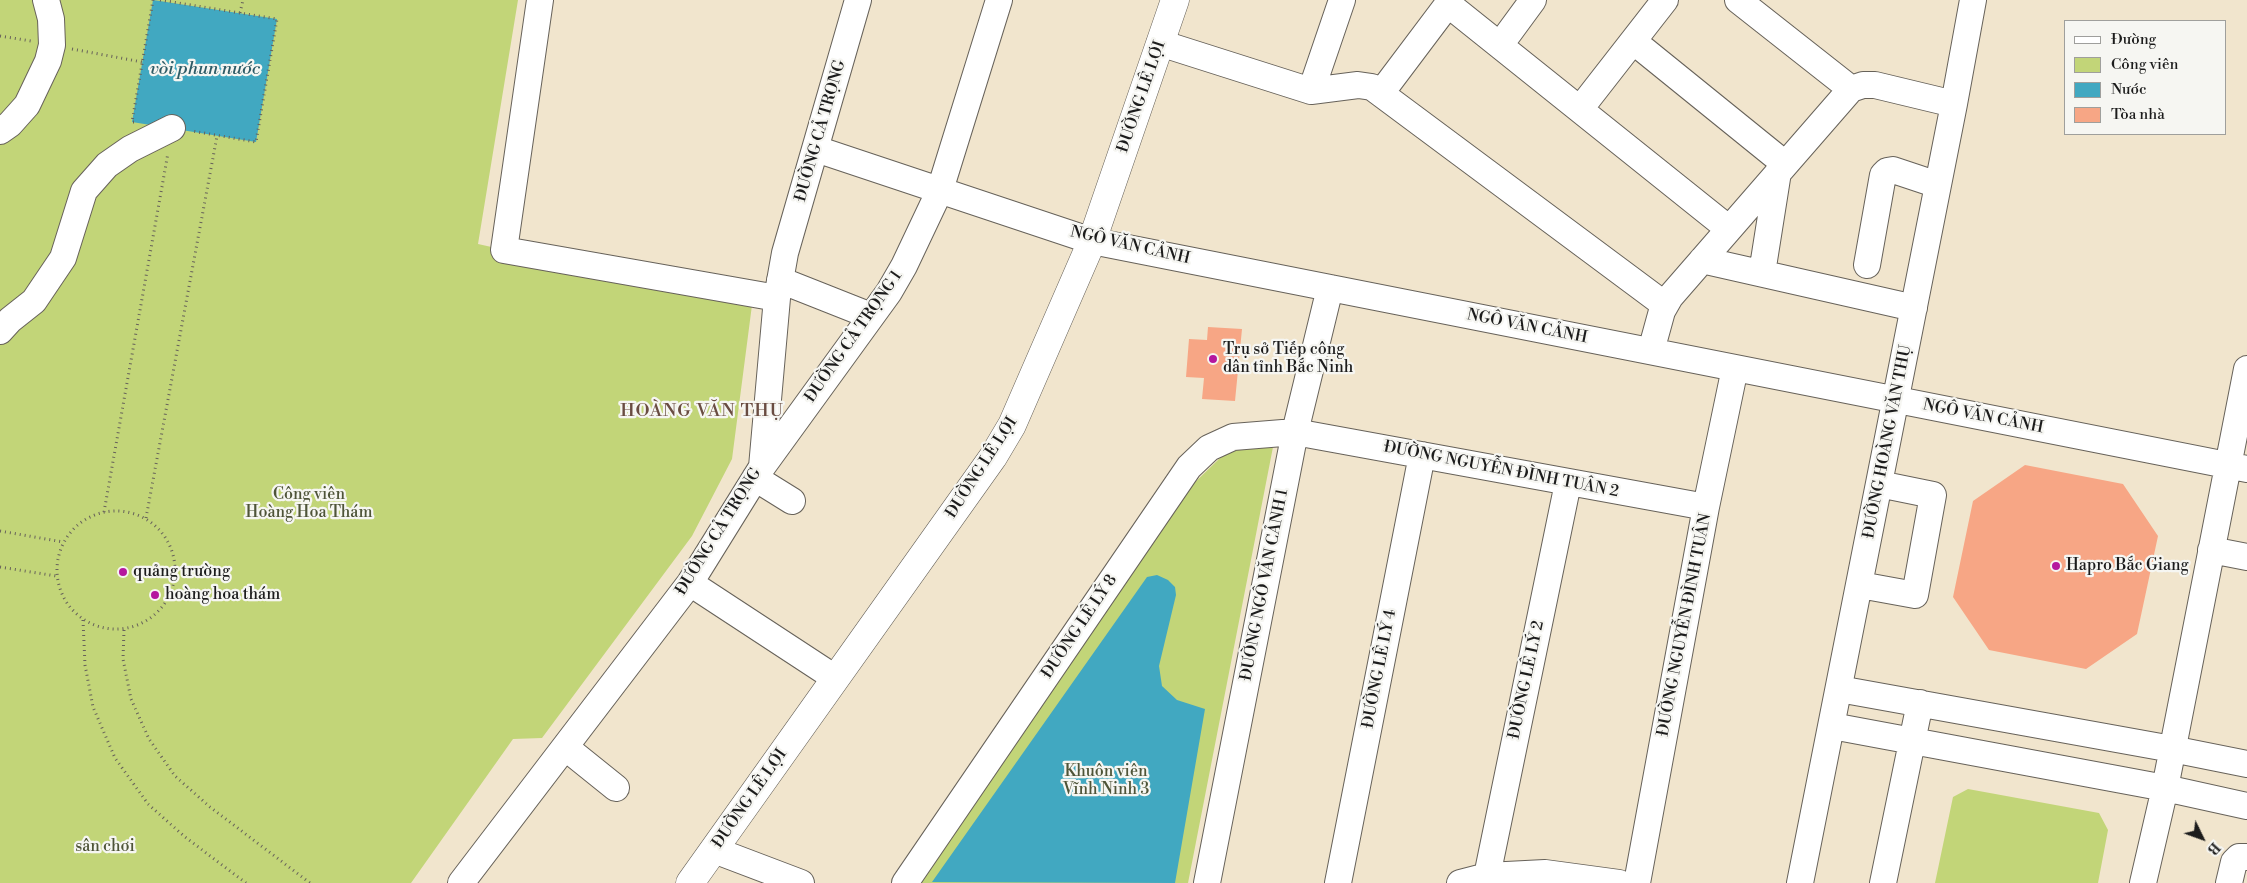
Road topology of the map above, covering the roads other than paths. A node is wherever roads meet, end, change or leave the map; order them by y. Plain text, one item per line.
1 (46, 0) edge
2 (540, 0) edge
3 (858, 0) edge
4 (999, 0) edge
5 (1175, 0) edge
6 (1342, 0) edge
7 (1533, 0) edge
8 (1665, 0) edge
9 (1738, 0) edge
10 (1973, 0) edge
11 (1450, 2) edge
12 (1633, 41) junction
13 (1160, 43) junction
14 (1500, 46) junction
15 (1851, 89) junction
16 (1311, 91) junction
17 (1380, 93) junction
18 (1954, 104) junction
19 (1580, 109) junction
20 (172, 128) road end
21 (0, 131) edge
22 (816, 149) junction
23 (1782, 168) junction
24 (1938, 185) junction
25 (940, 190) junction
26 (1729, 229) junction
27 (1092, 241) junction
28 (1702, 260) junction
29 (1867, 265) dead end
30 (1762, 274) junction
31 (1330, 288) junction
32 (778, 289) junction
33 (1665, 304) junction
34 (1914, 308) junction
35 (872, 316) junction
36 (0, 331) edge
37 (1651, 351) junction
38 (1734, 368) junction
39 (2247, 369) edge
40 (1896, 400) junction
41 (1295, 432) junction
42 (1422, 455) junction
43 (2237, 467) edge
44 (758, 473) junction
45 (1568, 484) junction
46 (1879, 484) junction
47 (792, 500) dead end
48 (1706, 507) junction
49 (2211, 550) junction
50 (2247, 557) edge
51 (690, 582) junction
52 (1860, 585) junction
53 (835, 678) junction
54 (1839, 689) junction
55 (1920, 703) junction
56 (1832, 726) junction
57 (1912, 741) junction
58 (565, 746) junction
59 (2172, 749) junction
60 (2247, 764) edge
61 (616, 788) dead end
62 (2165, 788) junction
63 (2247, 806) edge
64 (714, 850) junction
65 (2247, 857) edge
66 (1486, 876) junction
67 (461, 883) edge
68 (690, 883) edge
69 (801, 883) edge
70 (904, 883) edge
71 (1207, 883) edge
72 (1338, 883) edge
73 (1460, 883) edge
74 (1618, 883) edge
75 (1637, 883) edge
76 (1800, 883) edge
77 (1883, 883) edge
78 (2144, 883) edge
79 (2229, 883) edge

1 - 21 street
2 - 32 street
3 - 22 street, ĐƯỜNG CẢ TRỌNG
4 - 25 street, ĐƯỜNG CẢ TRỌNG 1
5 - 13 main road, ĐƯỜNG LÊ LỢI
6 - 16 street
7 - 14 street
8 - 12 street
9 - 15 street
10 - 18 street, ĐƯỜNG HOÀNG VĂN THỤ
11 - 14 street
11 - 17 street
12 - 19 street
12 - 23 street
13 - 16 street
13 - 27 main road, ĐƯỜNG LÊ LỢI
14 - 19 street
15 - 18 street
15 - 23 street
16 - 17 street
17 - 33 street
18 - 24 street, ĐƯỜNG HOÀNG VĂN THỤ
19 - 26 street
20 - 36 street
22 - 25 street, NGÔ VĂN CẢNH
22 - 32 street, ĐƯỜNG CẢ TRỌNG
23 - 26 street
23 - 30 street
24 - 29 street
24 - 34 street, ĐƯỜNG HOÀNG VĂN THỤ
25 - 27 street, NGÔ VĂN CẢNH
25 - 35 street, ĐƯỜNG CẢ TRỌNG 1
26 - 28 street
27 - 31 street, NGÔ VĂN CẢNH
27 - 53 main road, ĐƯỜNG LÊ LỢI
28 - 30 street
28 - 33 street
30 - 34 street
31 - 37 street, NGÔ VĂN CẢNH
31 - 41 street, ĐƯỜNG NGÔ VĂN CẢNH 1
32 - 35 street
32 - 44 street, ĐƯỜNG CẢ TRỌNG
33 - 37 street
34 - 40 street, ĐƯỜNG HOÀNG VĂN THỤ
35 - 44 street, ĐƯỜNG CẢ TRỌNG 1
37 - 38 street, NGÔ VĂN CẢNH
38 - 40 street, NGÔ VĂN CẢNH
38 - 48 street, ĐƯỜNG NGUYỄN ĐÌNH TUÂN
39 - 43 street
40 - 43 street, NGÔ VĂN CẢNH
40 - 46 street, ĐƯỜNG HOÀNG VĂN THỤ
41 - 42 street, ĐƯỜNG NGUYỄN ĐÌNH TUÂN 2
41 - 70 street, ĐƯỜNG LÊ LÝ 8
41 - 71 street, ĐƯỜNG NGÔ VĂN CẢNH 1
42 - 45 street, ĐƯỜNG NGUYỄN ĐÌNH TUÂN 2
42 - 72 street, ĐƯỜNG LÊ LÝ 4
43 - 49 street
44 - 47 street
44 - 51 street, ĐƯỜNG CẢ TRỌNG
45 - 48 street, ĐƯỜNG NGUYỄN ĐÌNH TUÂN 2
45 - 66 street, ĐƯỜNG LÊ LÝ 2
46 - 52 street, ĐƯỜNG HOÀNG VĂN THỤ
46 - 52 street
48 - 75 street, ĐƯỜNG NGUYỄN ĐÌNH TUÂN
49 - 50 street
49 - 59 street
51 - 53 street
51 - 58 street, ĐƯỜNG CẢ TRỌNG
52 - 54 street, ĐƯỜNG HOÀNG VĂN THỤ
53 - 64 main road, ĐƯỜNG LÊ LỢI
54 - 55 street
54 - 56 street, ĐƯỜNG HOÀNG VĂN THỤ
55 - 57 street
55 - 59 street
56 - 57 street
56 - 76 street, ĐƯỜNG HOÀNG VĂN THỤ
57 - 62 street
57 - 77 street
58 - 61 street
58 - 67 street, ĐƯỜNG CẢ TRỌNG
59 - 60 street
59 - 62 street
62 - 63 street
62 - 78 street
64 - 68 main road, ĐƯỜNG LÊ LỢI
64 - 69 street
65 - 79 street
66 - 73 street
66 - 74 street

